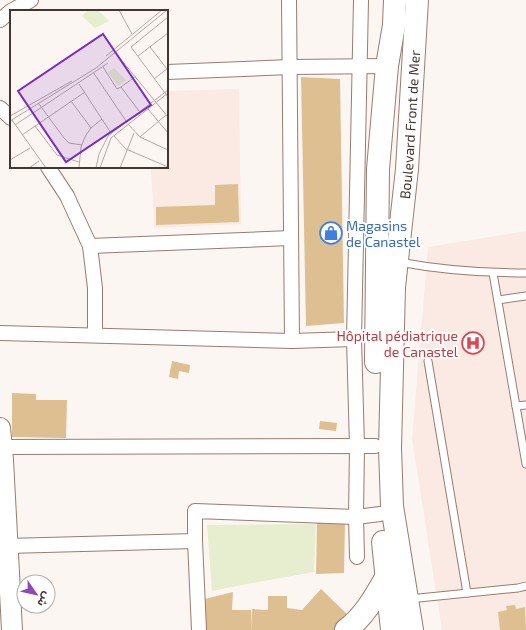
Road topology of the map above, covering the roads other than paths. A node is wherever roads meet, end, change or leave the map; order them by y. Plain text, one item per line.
1 (31, 0) edge
2 (289, 0) edge
3 (361, 0) edge
4 (394, 0) edge
5 (417, 0) edge
6 (13, 10) edge
7 (10, 12) edge
8 (0, 20) edge
9 (359, 66) junction
10 (387, 66) junction
11 (290, 67) junction
12 (168, 72) edge
13 (0, 108) edge
14 (10, 117) edge
15 (49, 168) edge
16 (291, 238) junction
17 (90, 246) junction
18 (396, 262) junction
19 (493, 273) junction
20 (526, 273) edge
21 (526, 296) edge
22 (498, 300) junction
23 (0, 333) edge
24 (95, 335) junction
25 (354, 339) junction
26 (292, 341) junction
27 (428, 361) dead end
28 (526, 405) edge
29 (516, 406) junction
30 (0, 428) edge
31 (366, 446) junction
32 (1, 447) junction
33 (526, 464) edge
34 (380, 514) junction
35 (356, 517) junction
36 (195, 541) junction
37 (7, 546) junction
38 (357, 557) dead end
39 (388, 576) junction
40 (526, 586) edge
41 (467, 593) junction
42 (399, 600) junction
43 (399, 629) edge
44 (12, 630) edge
45 (199, 630) edge
46 (346, 630) edge

1 - 6 street
2 - 11 street
3 - 9 street
4 - 10 main road
5 - 18 main road, Boulevard Front de Mer
7 - 8 street
9 - 10 street
9 - 11 street
9 - 25 street
10 - 31 main road
11 - 12 street
11 - 16 street
13 - 14 street
15 - 17 street
16 - 17 street
16 - 26 street
17 - 24 street
18 - 19 lane
18 - 42 main road, Boulevard Front de Mer
19 - 20 lane
19 - 22 lane
21 - 22 lane
22 - 29 lane
23 - 24 street
24 - 26 street
25 - 26 street
25 - 31 street
27 - 41 lane
28 - 29 lane
29 - 33 lane
30 - 32 main road
31 - 32 street
31 - 34 main road
31 - 35 street
32 - 37 main road
34 - 35 street
34 - 39 main road
35 - 36 street
35 - 38 street
36 - 37 street
36 - 45 street
37 - 44 main road
39 - 42 main road
39 - 46 main road
40 - 41 lane
41 - 42 lane
42 - 43 main road

